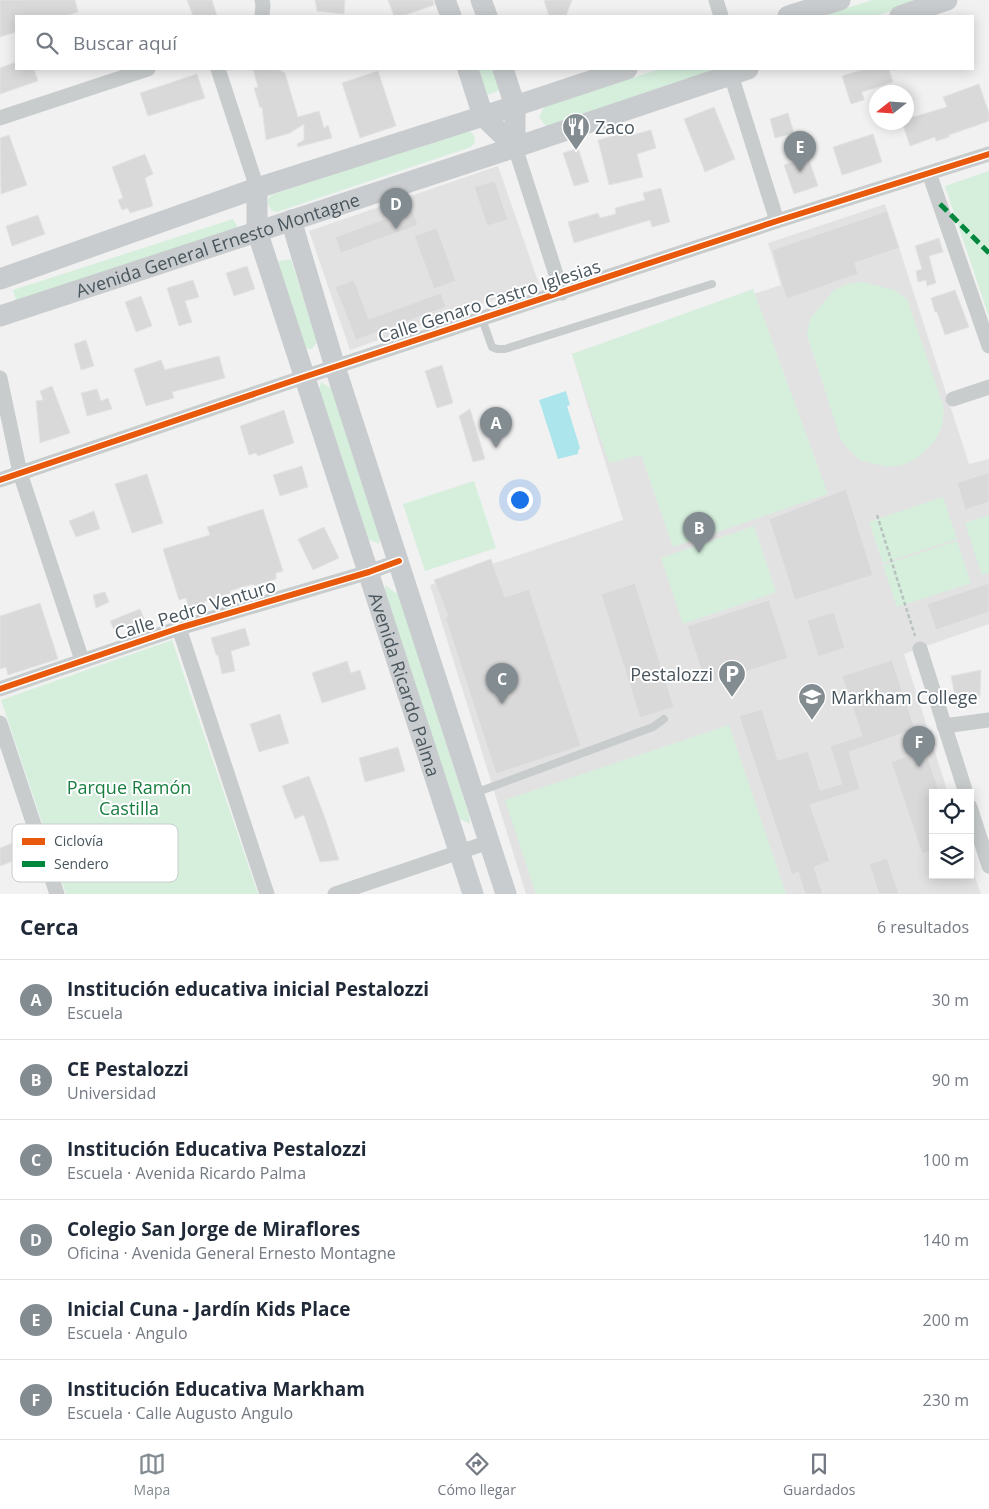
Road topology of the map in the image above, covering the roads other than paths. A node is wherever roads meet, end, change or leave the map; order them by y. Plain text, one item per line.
1 (262, 0) edge
2 (445, 0) edge
3 (482, 0) edge
4 (716, 0) edge
5 (840, 0) edge
6 (947, 0) edge
7 (262, 15) edge
8 (451, 15) edge
9 (487, 15) edge
10 (720, 15) edge
11 (791, 15) edge
12 (903, 15) edge
13 (145, 70) edge
14 (218, 70) edge
15 (468, 70) edge
16 (503, 70) edge
17 (624, 70) edge
18 (740, 72) edge
19 (515, 106) junction
20 (483, 116) junction
21 (0, 118) edge
22 (515, 147) junction
23 (989, 154) edge
24 (930, 173) junction
25 (257, 188) junction
26 (290, 220) junction
27 (777, 221) junction
28 (257, 232) junction
29 (0, 279) edge
30 (712, 284) dead end
31 (562, 293) junction
32 (0, 316) edge
33 (482, 319) junction
34 (989, 346) edge
35 (335, 367) junction
36 (304, 377) junction
37 (0, 378) edge
38 (989, 387) edge
39 (953, 399) dead end
40 (20, 473) junction
41 (0, 480) edge
42 (399, 561) junction
43 (369, 572) junction
44 (179, 628) junction
45 (920, 649) road end
46 (82, 660) junction
47 (0, 689) edge
48 (664, 719) dead end
49 (989, 720) edge
50 (0, 723) edge
51 (944, 726) junction
52 (965, 789) edge
53 (474, 794) junction
54 (974, 819) edge
55 (34, 824) edge
56 (489, 842) junction
57 (460, 852) junction
58 (989, 866) edge
59 (53, 882) edge
60 (57, 894) edge
61 (268, 894) edge
62 (335, 894) edge
63 (473, 894) edge
64 (506, 894) edge

1 - 7 street
2 - 8 main road
3 - 9 main road
4 - 10 street
5 - 11 main road
6 - 12 main road
13 - 21 street
14 - 25 street
15 - 20 main road
16 - 19 main road
17 - 19 main road, Avenida General Ernesto Montagne
18 - 22 main road, Avenida General Ernesto Montagne
18 - 27 street
19 - 20 main road, Avenida General Ernesto Montagne
19 - 22 main road
20 - 22 main road
20 - 25 main road, Avenida General Ernesto Montagne
22 - 26 main road, Avenida General Ernesto Montagne
22 - 31 street
23 - 24 street, Calle Genaro Castro Iglesias
24 - 27 street, Calle Genaro Castro Iglesias
24 - 34 street
25 - 28 main road, Avenida Ricardo Palma
25 - 29 main road, Avenida General Ernesto Montagne
26 - 28 main road, Avenida General Ernesto Montagne
26 - 35 main road, Avenida Ricardo Palma
27 - 31 street, Calle Genaro Castro Iglesias
28 - 32 main road, Avenida General Ernesto Montagne
28 - 36 main road, Avenida Ricardo Palma
30 - 33 lane
31 - 33 street, Calle Genaro Castro Iglesias
33 - 35 street, Calle Genaro Castro Iglesias
35 - 36 street, Calle Genaro Castro Iglesias
35 - 42 main road, Avenida Ricardo Palma
36 - 40 street, Calle Genaro Castro Iglesias
36 - 43 main road, Avenida Ricardo Palma
37 - 40 street
38 - 39 street
40 - 41 street, Calle Genaro Castro Iglesias
40 - 46 street
42 - 43 street, Calle Pedro Venturo
42 - 53 main road, Avenida Ricardo Palma
43 - 44 street, Calle Pedro Venturo
43 - 57 main road, Avenida Ricardo Palma
44 - 46 street, Calle Pedro Venturo
44 - 61 street
45 - 51 street
46 - 47 street, Calle Pedro Venturo
48 - 53 lane
49 - 51 street
50 - 55 street
51 - 52 street
53 - 56 main road, Avenida Ricardo Palma
54 - 58 street
56 - 57 street
56 - 64 main road, Avenida Ricardo Palma
57 - 62 street
57 - 63 main road, Avenida Ricardo Palma
59 - 60 street

